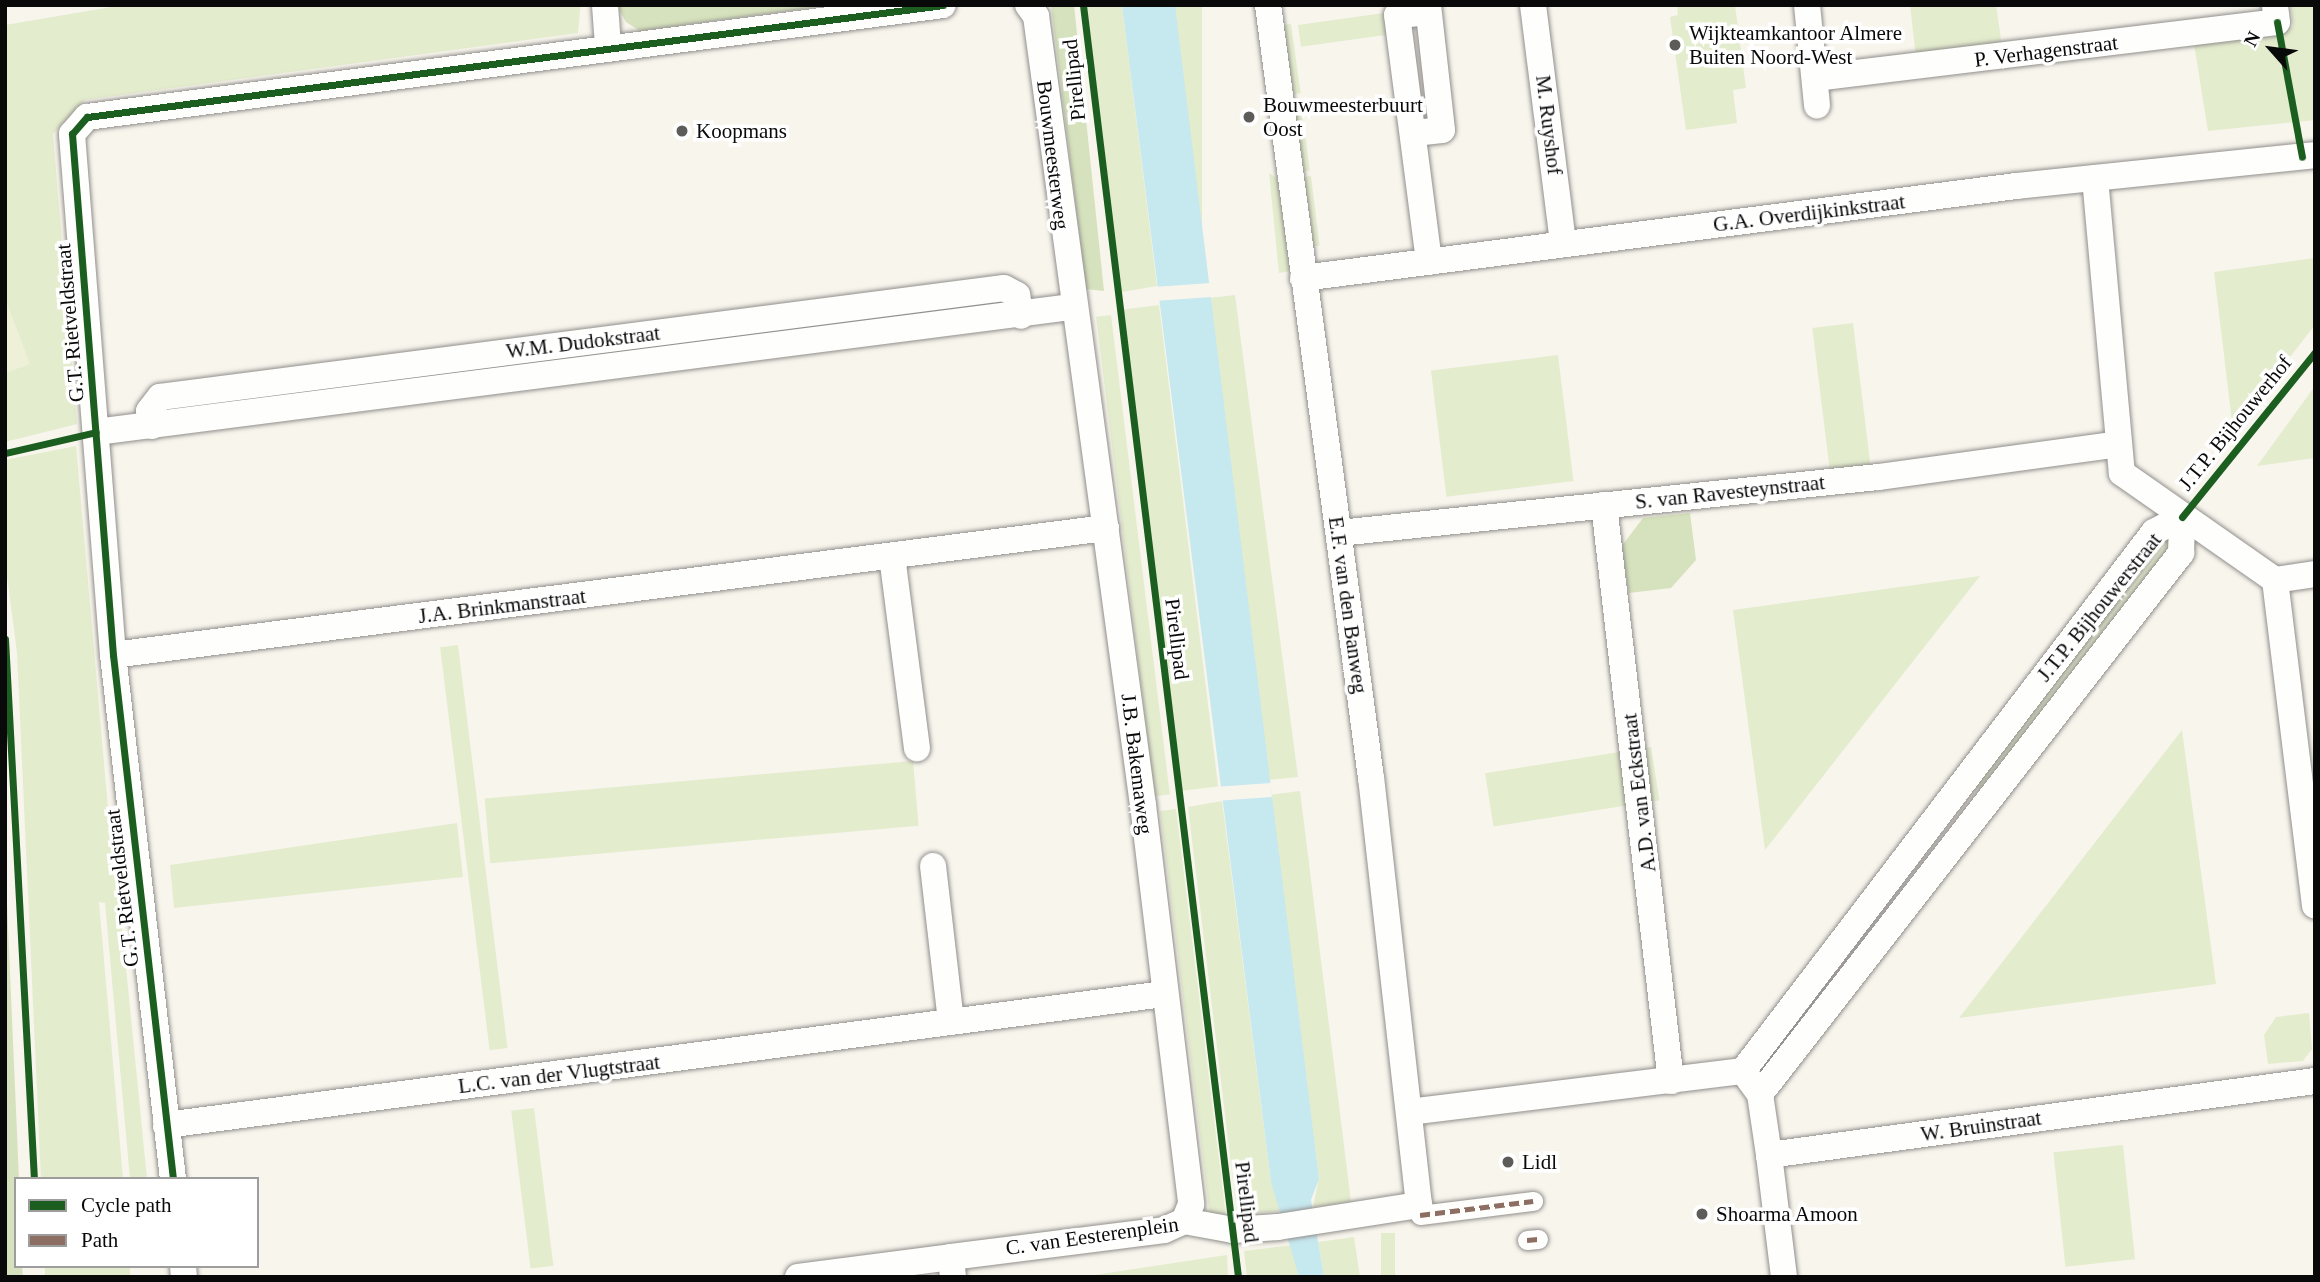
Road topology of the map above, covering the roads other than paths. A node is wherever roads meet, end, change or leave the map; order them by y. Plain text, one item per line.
1 (605, 5) edge
2 (943, 5) edge
3 (1028, 5) edge
4 (1268, 5) edge
5 (1534, 5) edge
6 (1807, 5) edge
7 (2275, 5) edge
8 (1428, 9) edge
9 (608, 46) junction
10 (1434, 58) junction
11 (1403, 61) junction
12 (1815, 78) junction
13 (1438, 95) junction
14 (1408, 98) junction
15 (1817, 106) dead end
16 (1414, 133) junction
17 (2315, 155) edge
18 (2095, 178) junction
19 (1563, 244) junction
20 (1429, 262) junction
21 (1303, 278) junction
22 (1072, 307) junction
23 (96, 432) junction
24 (2119, 444) junction
25 (1604, 505) junction
26 (2182, 517) junction
27 (1106, 528) junction
28 (1339, 533) junction
29 (892, 556) junction
30 (2315, 574) edge
31 (2275, 580) junction
32 (113, 655) junction
33 (917, 748) dead end
34 (1958, 787) junction
35 (1985, 808) junction
36 (933, 866) dead end
37 (2315, 906) edge
38 (1164, 994) junction
39 (951, 1021) junction
40 (1743, 1071) junction
41 (1671, 1081) junction
42 (2315, 1081) edge
43 (1760, 1094) junction
44 (1409, 1112) junction
45 (166, 1125) junction
46 (1769, 1155) junction
47 (173, 1177) edge
48 (1533, 1201) dead end
49 (1420, 1210) junction
50 (1184, 1221) junction
51 (952, 1267) edge
52 (798, 1277) edge
53 (1784, 1277) edge

1 - 9 street
2 - 9 street
3 - 22 street, Bouwmeesterweg
4 - 21 street, E.F. van den Banweg
5 - 19 street, M. Ruyshof
6 - 12 street
7 - 12 street, P. Verhagenstraat
8 - 10 street
8 - 11 street
9 - 23 street, G.T. Rietveldstraat
10 - 11 street
10 - 13 street
11 - 14 street
12 - 15 street
13 - 14 street
13 - 16 street
14 - 16 street
16 - 20 street
17 - 18 street, G.A. Overdijkinkstraat
18 - 19 street, G.A. Overdijkinkstraat
18 - 24 street
19 - 20 street, G.A. Overdijkinkstraat
20 - 21 street, G.A. Overdijkinkstraat
21 - 28 street, E.F. van den Banweg
22 - 23 street, W.M. Dudokstraat
22 - 27 street, J.B. Bakemaweg
23 - 32 street, G.T. Rietveldstraat
24 - 25 street, S. van Ravesteynstraat
24 - 26 street
25 - 28 street, S. van Ravesteynstraat
25 - 41 street, A.D. van Eckstraat
26 - 31 street
26 - 34 street, J.T.P. Bijhouwerstraat
26 - 35 street, J.T.P. Bijhouwerstraat
27 - 29 street, J.A. Brinkmanstraat
27 - 38 street, J.B. Bakemaweg
28 - 44 street, E.F. van den Banweg
29 - 32 street, J.A. Brinkmanstraat
29 - 33 street
30 - 31 street
31 - 37 street
32 - 45 street, G.T. Rietveldstraat
34 - 35 street
34 - 40 street, J.T.P. Bijhouwerstraat
35 - 43 street, J.T.P. Bijhouwerstraat
36 - 39 street
38 - 39 street, L.C. van der Vlugtstraat
38 - 50 street, J.B. Bakemaweg
39 - 45 street, L.C. van der Vlugtstraat
40 - 41 street
40 - 43 street
41 - 44 street
42 - 46 street, W. Bruinstraat
43 - 46 street
44 - 49 street, E.F. van den Banweg
45 - 47 street, G.T. Rietveldstraat
46 - 53 street
48 - 49 street, C. van Eesterenplein
49 - 50 street, C. van Eesterenplein
50 - 51 street, C. van Eesterenplein
51 - 52 street, C. van Eesterenplein

